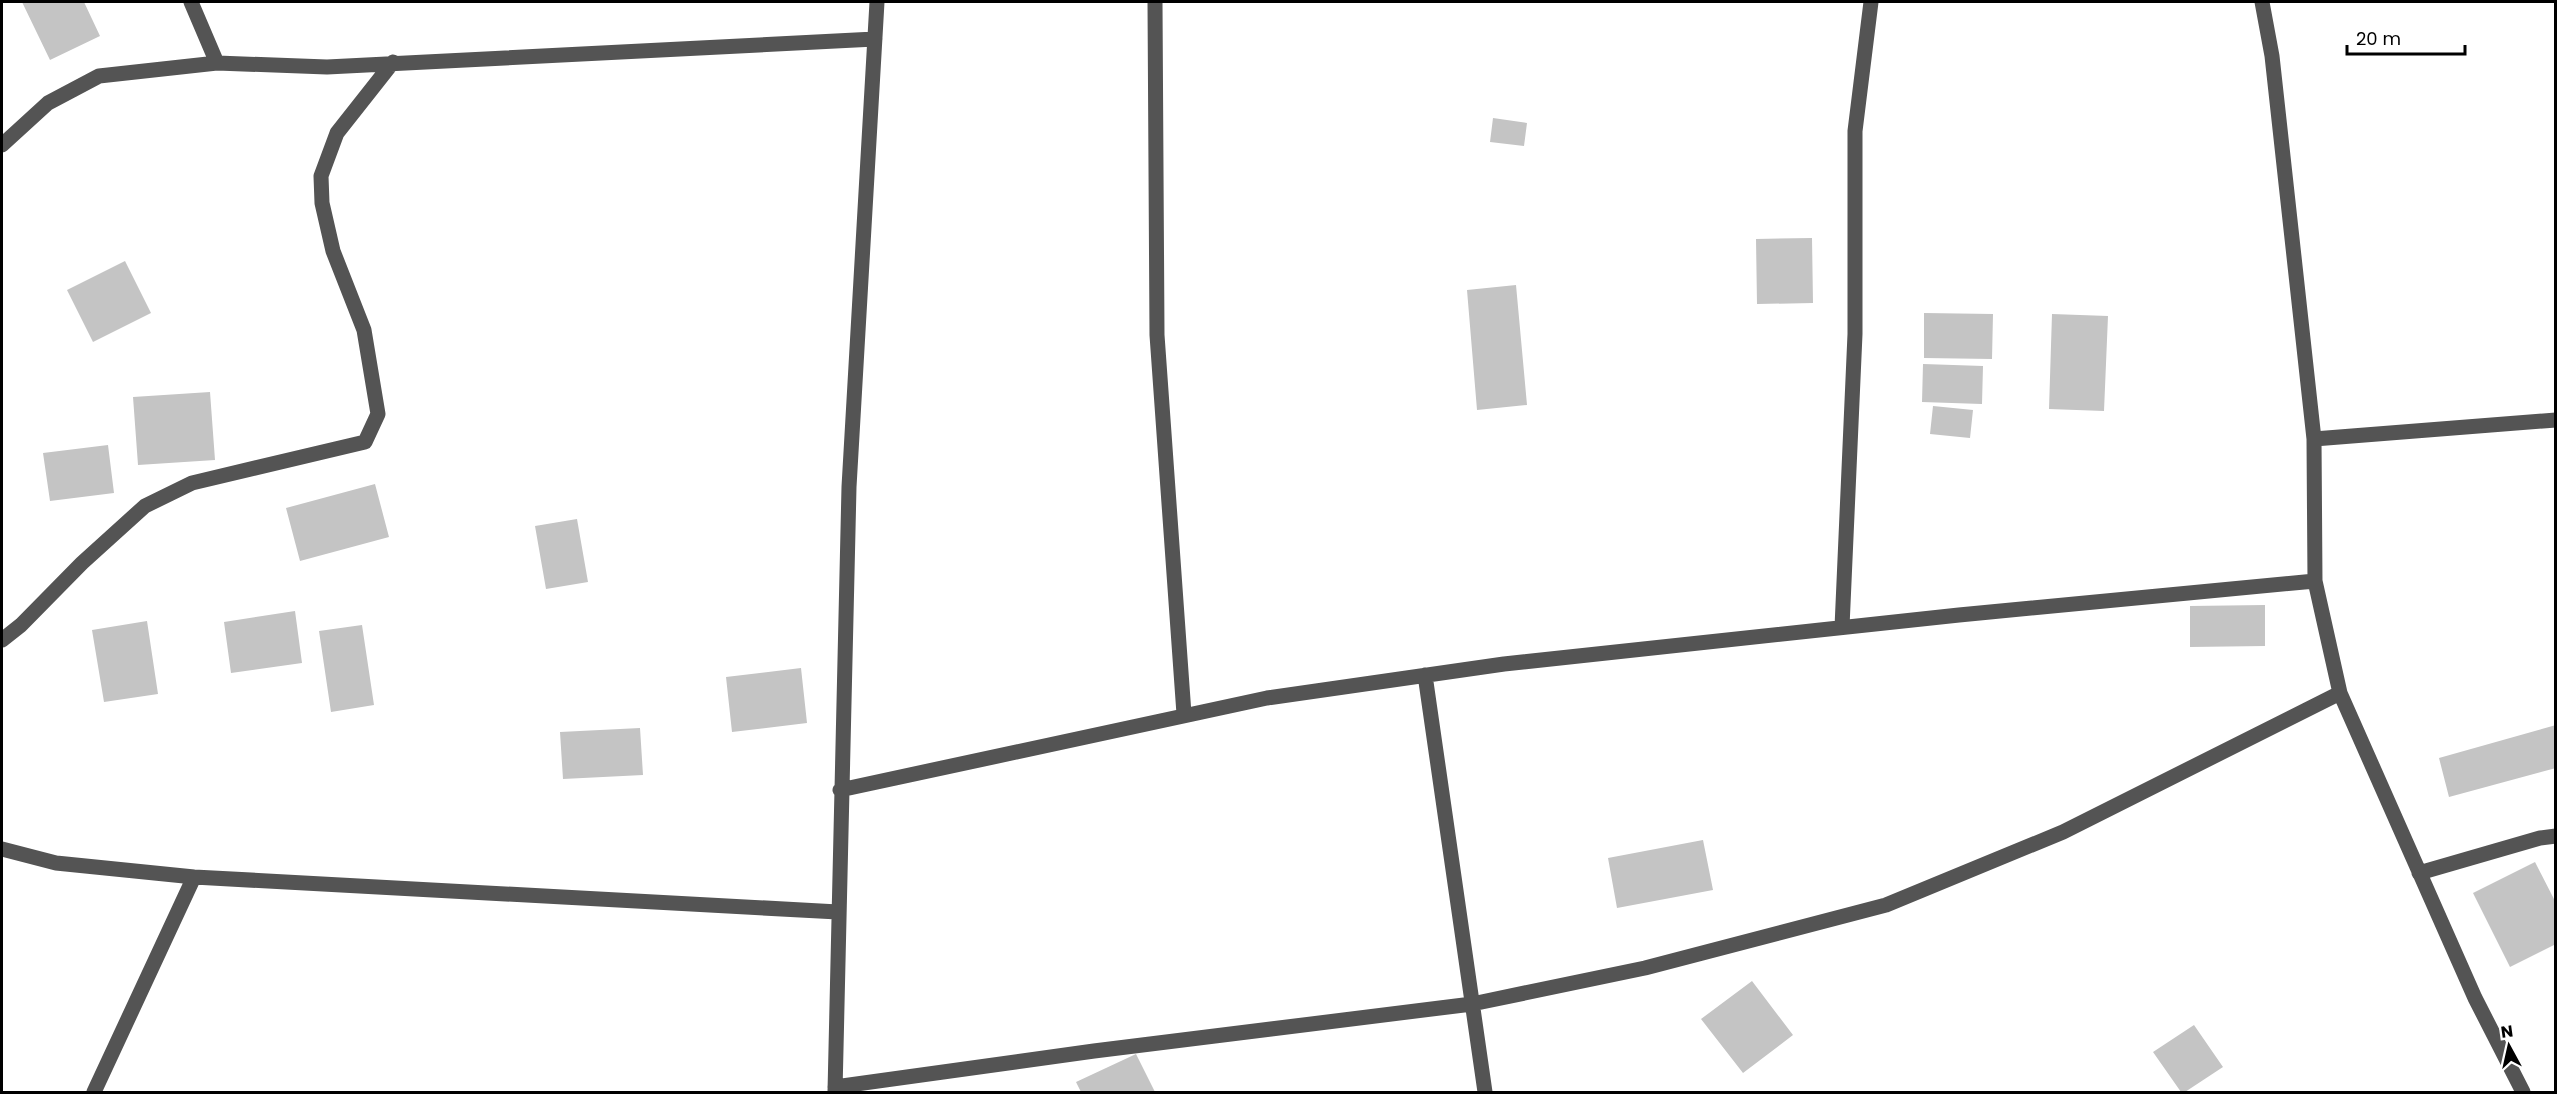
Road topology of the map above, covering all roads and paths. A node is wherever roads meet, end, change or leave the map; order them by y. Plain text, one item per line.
1 (191, 2) edge
2 (877, 2) edge
3 (1155, 2) edge
4 (1871, 2) edge
5 (2262, 2) edge
6 (875, 39) junction
7 (393, 62) junction
8 (217, 63) junction
9 (2, 146) edge
10 (2556, 420) edge
11 (2314, 440) junction
12 (2315, 581) junction
13 (1842, 627) junction
14 (2, 640) edge
15 (1425, 675) junction
16 (2340, 693) junction
17 (1184, 714) junction
18 (840, 790) junction
19 (2556, 836) edge
20 (2, 849) edge
21 (2419, 873) junction
22 (194, 878) junction
23 (838, 912) junction
24 (1472, 1004) junction
25 (835, 1090) edge
26 (94, 1092) edge
27 (1485, 1092) edge
28 (2523, 1092) edge

1 - 8 street
2 - 6 street
3 - 17 street
4 - 13 street
5 - 11 street
6 - 7 street
6 - 18 street
7 - 8 street
7 - 14 street
8 - 9 street
10 - 11 street
11 - 12 street
12 - 13 street
12 - 16 street
13 - 15 street
15 - 17 street
15 - 24 street
16 - 21 street
16 - 24 street
17 - 18 street
18 - 23 street
19 - 21 street
20 - 22 street
21 - 28 street
22 - 23 street
22 - 26 street
23 - 25 street
24 - 25 street
24 - 27 street

